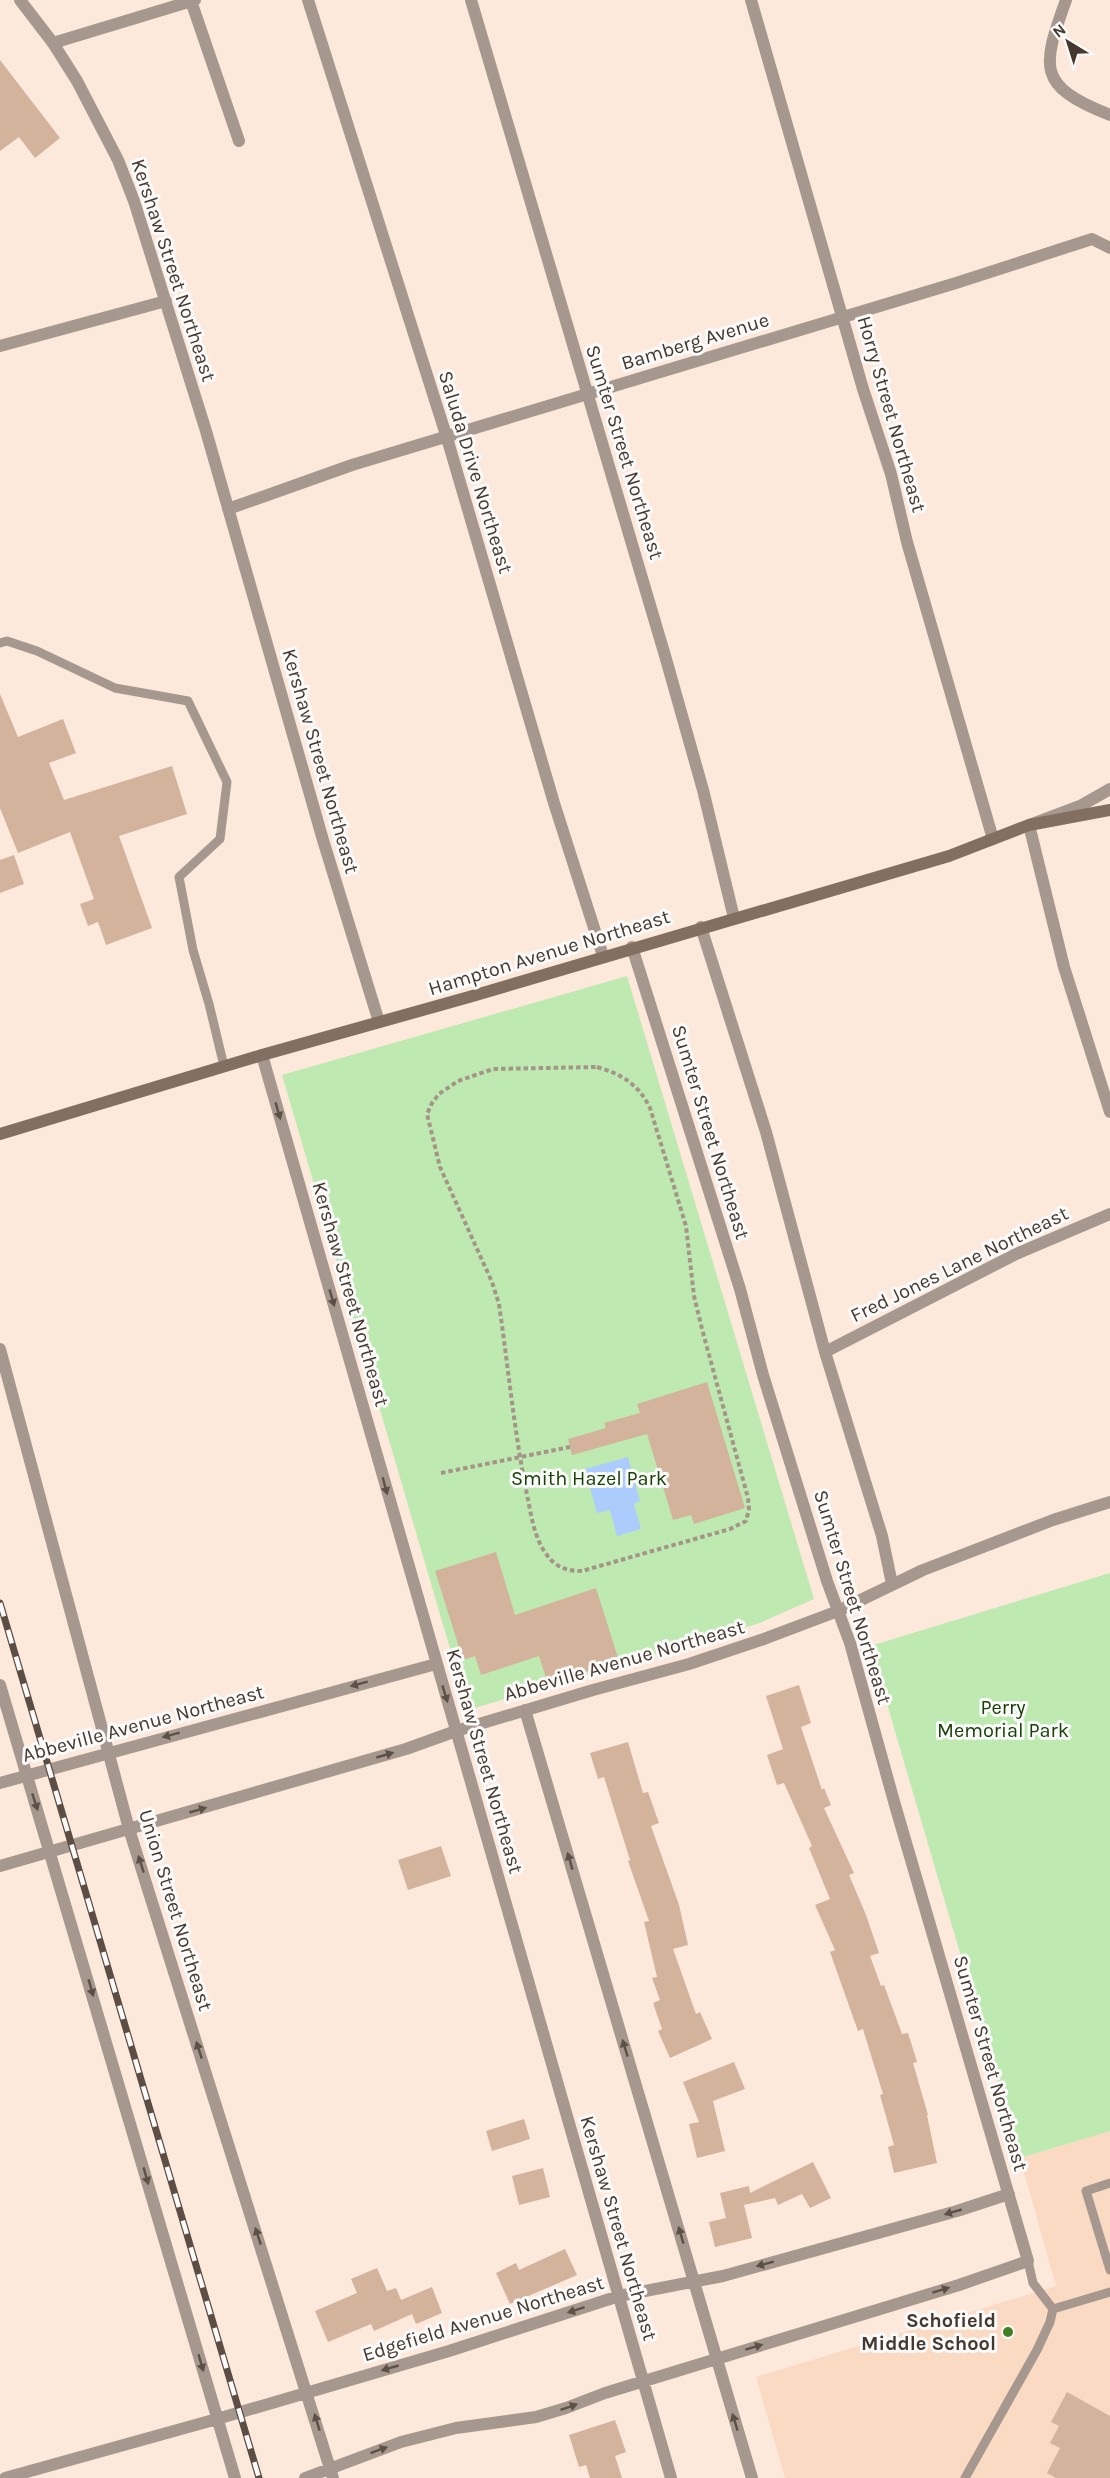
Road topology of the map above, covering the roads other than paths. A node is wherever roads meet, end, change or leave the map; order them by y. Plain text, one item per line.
1 (20, 0) edge
2 (308, 0) edge
3 (471, 0) edge
4 (751, 0) edge
5 (1066, 0) edge
6 (193, 1) edge
7 (53, 43) junction
8 (1110, 115) edge
9 (239, 141) dead end
10 (1108, 246) edge
11 (166, 301) junction
12 (843, 315) junction
13 (0, 346) edge
14 (588, 393) junction
15 (447, 438) junction
16 (228, 509) junction
17 (0, 643) edge
18 (1110, 789) edge
19 (1110, 810) edge
20 (1029, 825) junction
21 (993, 840) junction
22 (734, 918) junction
23 (701, 927) junction
24 (632, 947) junction
25 (603, 956) junction
26 (379, 1022) junction
27 (262, 1055) junction
28 (224, 1066) junction
29 (1110, 1112) edge
30 (0, 1134) edge
31 (1110, 1214) edge
32 (0, 1349) edge
33 (825, 1352) junction
34 (1110, 1502) edge
35 (892, 1584) junction
36 (838, 1611) junction
37 (436, 1664) junction
38 (0, 1685) edge
39 (525, 1710) junction
40 (456, 1731) junction
41 (109, 1752) junction
42 (26, 1775) junction
43 (0, 1783) edge
44 (129, 1828) junction
45 (50, 1850) junction
46 (0, 1866) edge
47 (1110, 2183) edge
48 (1009, 2194) junction
49 (1106, 2244) edge
50 (1028, 2260) junction
51 (1110, 2270) edge
52 (695, 2282) junction
53 (1110, 2292) edge
54 (619, 2296) junction
55 (1053, 2309) junction
56 (716, 2358) junction
57 (643, 2381) junction
58 (308, 2392) junction
59 (218, 2419) junction
60 (332, 2473) edge
61 (5, 2478) edge
62 (235, 2478) edge
63 (304, 2478) edge
64 (671, 2478) edge
65 (752, 2478) edge
66 (965, 2478) edge

1 - 7 street, Kershaw Street Northeast
2 - 15 street, Saluda Drive Northeast
3 - 14 street, Sumter Street Northeast
4 - 12 street, Horry Street Northeast
5 - 8 street
6 - 7 street
6 - 9 street
7 - 11 street, Kershaw Street Northeast
10 - 12 street, Bamberg Avenue
11 - 13 street
11 - 16 street, Kershaw Street Northeast
12 - 14 street, Bamberg Avenue
12 - 21 street, Horry Street Northeast
14 - 15 street, Bamberg Avenue
14 - 22 street, Sumter Street Northeast
15 - 16 street, Bamberg Avenue
15 - 25 street, Saluda Drive Northeast
16 - 26 street, Kershaw Street Northeast
17 - 28 lane
18 - 20 street
19 - 20 street, Hampton Avenue Northeast
20 - 21 street, Hampton Avenue Northeast
20 - 29 street
21 - 22 street, Hampton Avenue Northeast
22 - 23 street, Hampton Avenue Northeast
23 - 24 street, Hampton Avenue Northeast
23 - 33 street, Sumter Street Northeast
24 - 25 street, Hampton Avenue Northeast
24 - 36 street, Sumter Street Northeast
25 - 26 street, Hampton Avenue Northeast
26 - 27 street, Hampton Avenue Northeast
27 - 28 street, Hampton Avenue Northeast
27 -> 37 street, Kershaw Street Northeast
28 - 30 street, Hampton Avenue Northeast
31 - 33 street, Fred Jones Lane Northeast
32 - 41 street, Union Street Northeast
33 - 35 street, Sumter Street Northeast
34 - 35 street, Abbeville Avenue Northeast
35 - 36 street, Abbeville Avenue Northeast
36 - 39 street, Abbeville Avenue Northeast
36 - 48 street, Sumter Street Northeast
37 -> 40 street, Kershaw Street Northeast
37 -> 41 street, Abbeville Avenue Northeast
38 - 42 street
39 - 40 street, Abbeville Avenue Northeast
52 -> 39 street
44 -> 40 street, Abbeville Avenue Northeast
40 - 54 street, Kershaw Street Northeast
41 - 42 street, Abbeville Avenue Northeast
41 - 44 street, Union Street Northeast
42 - 43 street, Abbeville Avenue Northeast
42 -> 45 street
44 - 45 street, Abbeville Avenue Northeast
58 -> 44 street, Union Street Northeast
45 - 46 street, Abbeville Avenue Northeast
45 -> 59 street
47 - 49 lane
48 - 50 street, Sumter Street Northeast
48 -> 52 street, Edgefield Avenue Northeast
49 - 51 lane
50 - 55 lane
56 -> 50 street
52 - 54 street, Edgefield Avenue Northeast
52 - 56 street
53 - 55 lane
54 - 57 street, Kershaw Street Northeast
54 -> 58 street, Edgefield Avenue Northeast
55 - 66 lane
56 - 57 street
65 -> 56 street
60 -> 57 street
57 - 64 street, Kershaw Street Northeast
58 - 59 street, Edgefield Avenue Northeast
60 -> 58 street, Union Street Northeast
59 - 61 street, Edgefield Avenue Northeast
59 - 62 street
60 - 63 street

